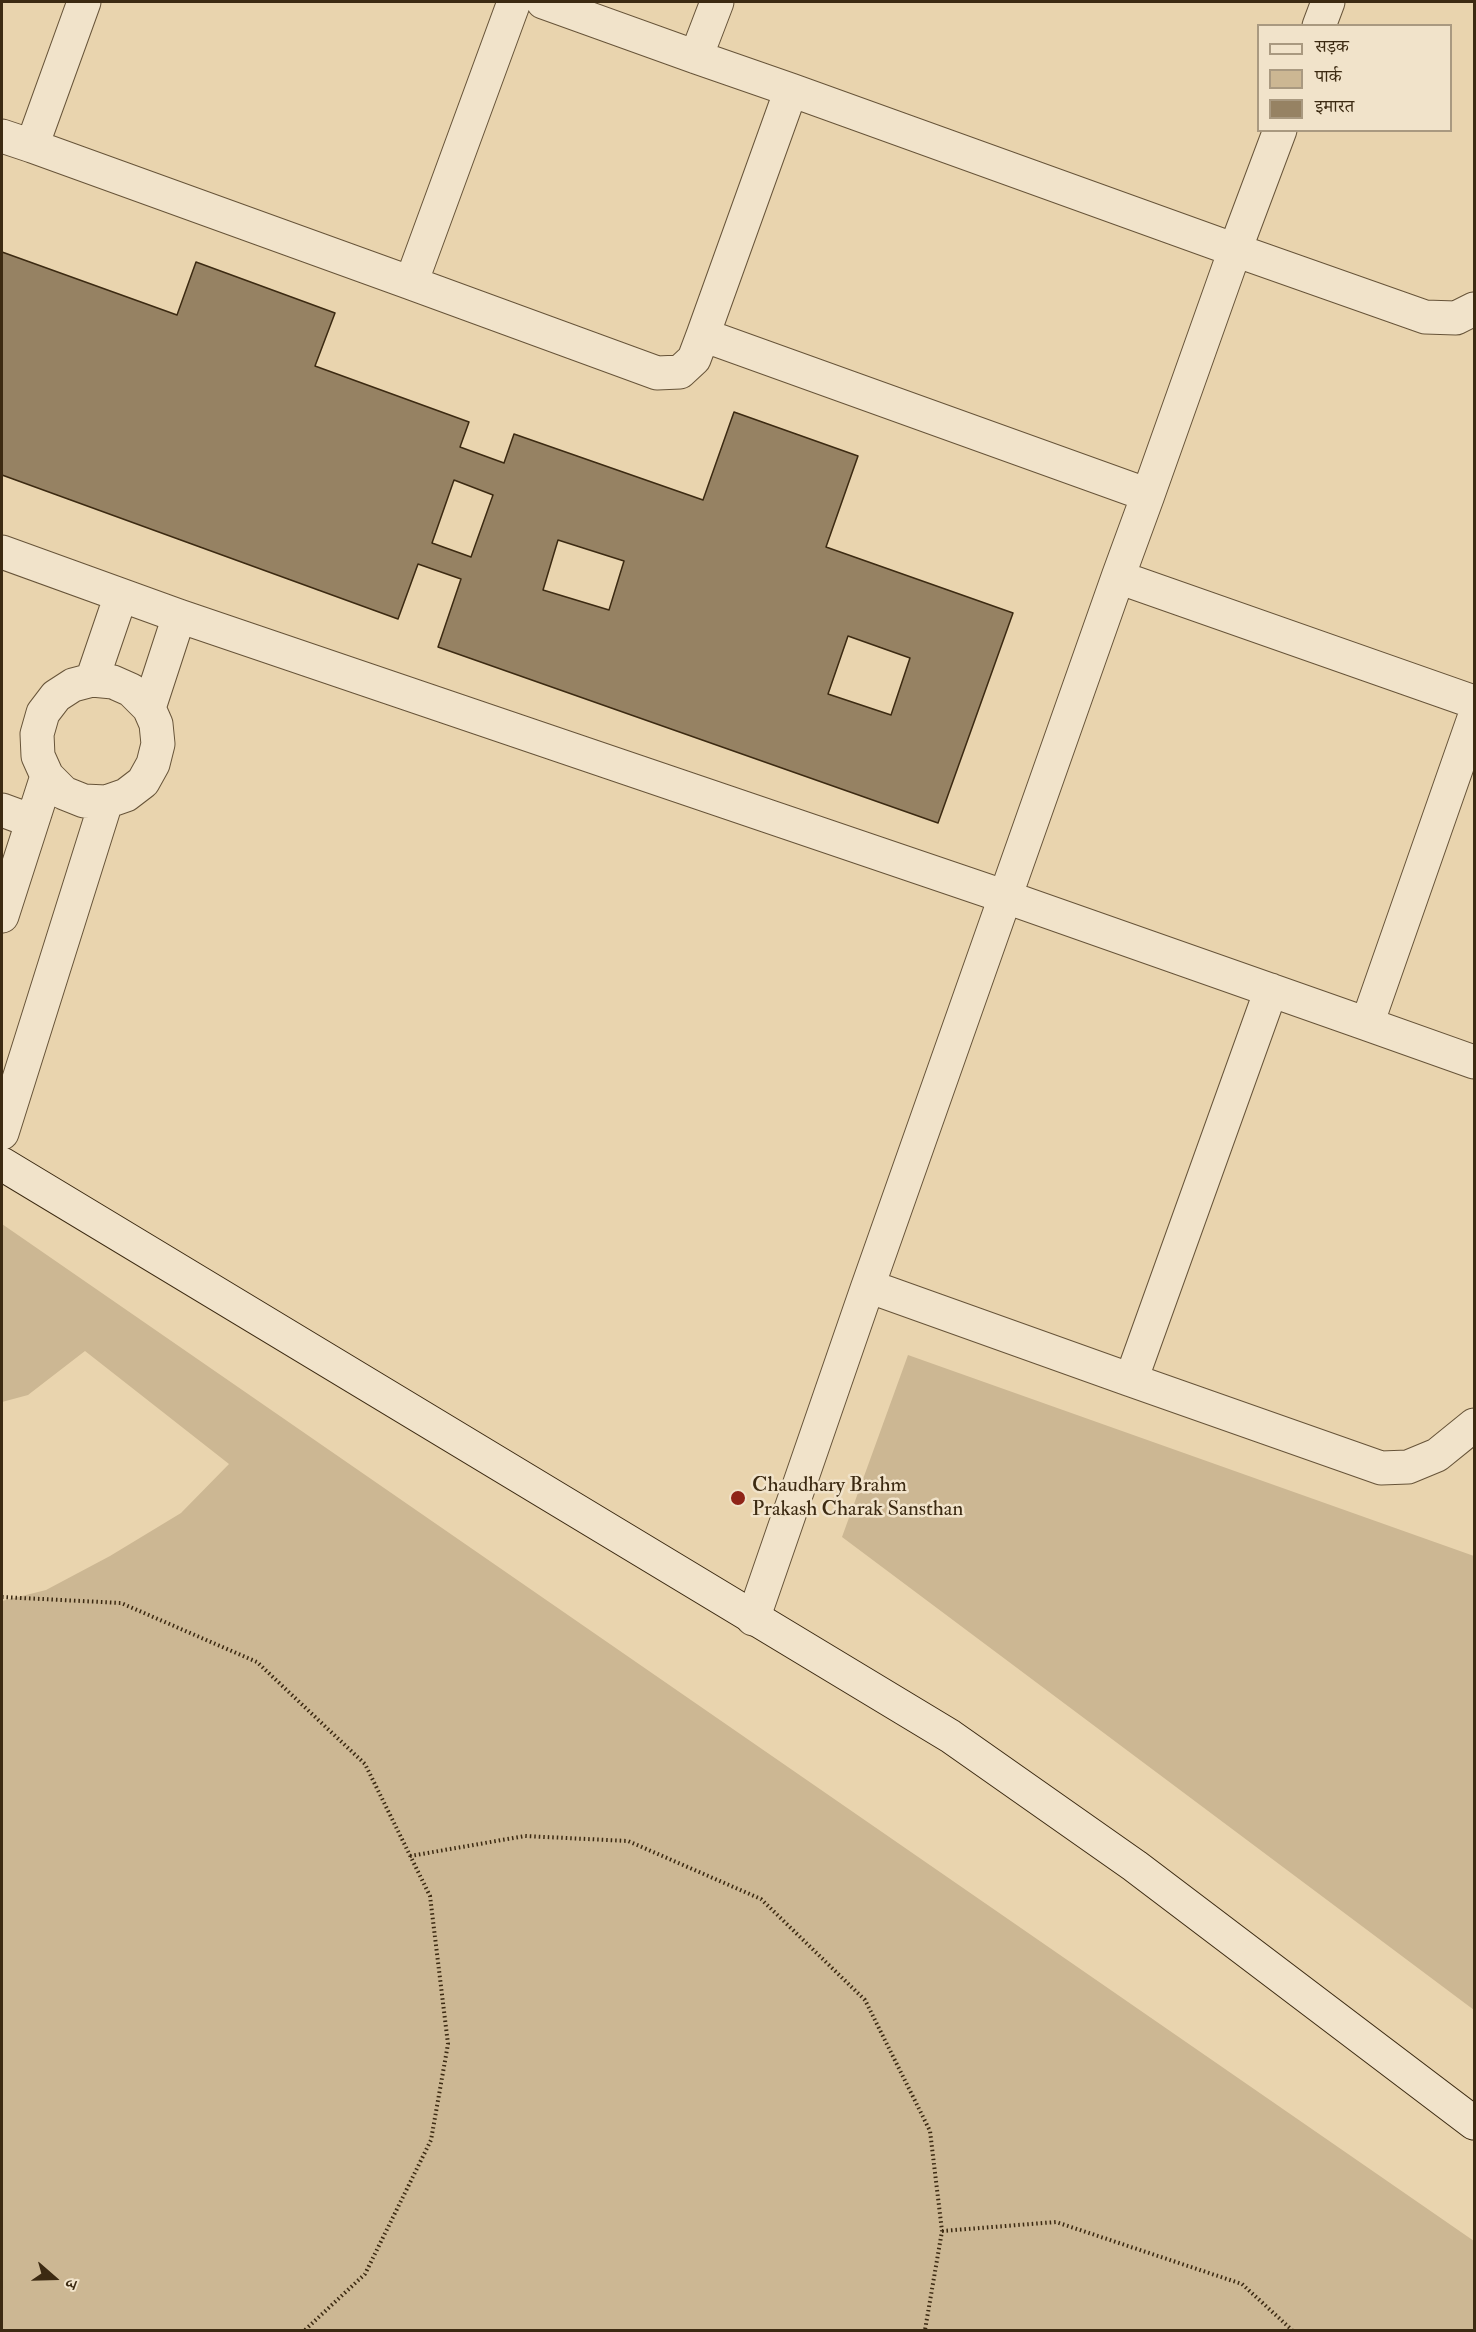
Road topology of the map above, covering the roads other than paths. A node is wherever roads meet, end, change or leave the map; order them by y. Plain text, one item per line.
1 (84, 2) edge
2 (514, 2) edge
3 (543, 2) edge
4 (717, 2) edge
5 (1328, 2) edge
6 (1320, 24) edge
7 (696, 57) junction
8 (790, 90) junction
9 (1279, 132) edge
10 (2, 136) edge
11 (32, 146) junction
12 (1235, 250) junction
13 (411, 284) junction
14 (1474, 309) edge
15 (703, 335) junction
16 (1148, 495) junction
17 (2, 552) edge
18 (1118, 577) junction
19 (121, 595) junction
20 (179, 616) junction
21 (92, 680) junction
22 (1474, 702) edge
23 (149, 708) junction
24 (1474, 718) edge
25 (47, 776) junction
26 (106, 802) junction
27 (2, 810) edge
28 (32, 821) junction
29 (1005, 897) junction
30 (2, 916) edge
31 (1270, 990) junction
32 (1367, 1024) junction
33 (1474, 1062) edge
34 (2, 1133) edge
35 (2, 1164) edge
36 (868, 1286) junction
37 (1131, 1380) junction
38 (1474, 1425) edge
39 (753, 1618) junction
40 (1474, 2123) edge

1 - 11 street
2 - 13 street
3 - 7 street
4 - 7 street
5 - 6 street
7 - 8 street
8 - 12 street
8 - 15 street
9 - 12 street
10 - 11 street
11 - 13 street
12 - 14 street
12 - 16 street
13 - 15 street
15 - 16 street
16 - 18 street
17 - 19 street
18 - 22 street
18 - 29 street
19 - 20 street
19 - 21 street
20 - 23 street
20 - 29 street
21 - 23 street
21 - 25 street
23 - 26 street
24 - 32 street
25 - 26 street
25 - 28 street
26 - 34 street
27 - 28 street
28 - 30 street
29 - 31 street
29 - 36 street
31 - 32 street
31 - 37 street
32 - 33 street
35 - 39 street
36 - 37 street
36 - 39 street
37 - 38 street
39 - 40 street

